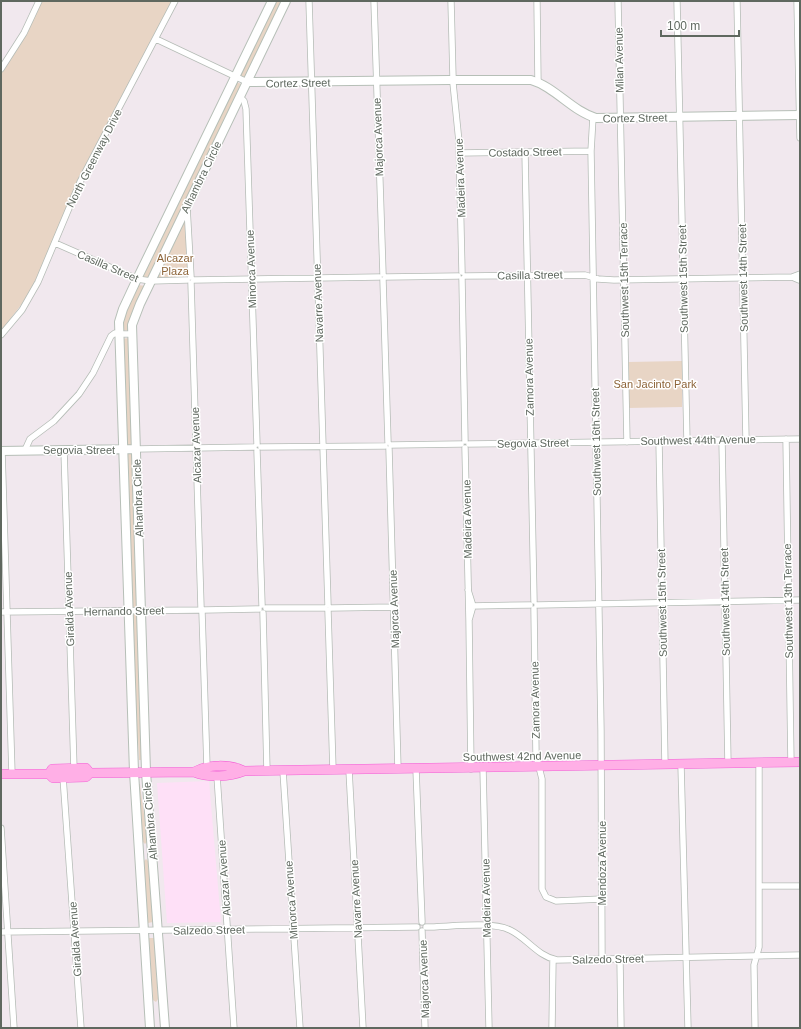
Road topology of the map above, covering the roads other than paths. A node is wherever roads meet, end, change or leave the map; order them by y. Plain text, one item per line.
1 (40, 1) edge
2 (175, 1) edge
3 (272, 1) edge
4 (286, 1) edge
5 (308, 1) edge
6 (374, 1) edge
7 (451, 1) edge
8 (537, 1) edge
9 (618, 1) edge
10 (677, 1) edge
11 (737, 1) edge
12 (797, 1) edge
13 (156, 39) junction
14 (1, 69) edge
15 (235, 77) junction
16 (453, 80) junction
17 (246, 82) junction
18 (377, 82) junction
19 (311, 83) junction
20 (538, 83) junction
21 (240, 97) junction
22 (800, 115) edge
23 (740, 116) junction
24 (593, 117) junction
25 (680, 117) junction
26 (621, 118) junction
27 (800, 138) edge
28 (591, 151) junction
29 (525, 152) junction
30 (459, 153) junction
31 (187, 207) junction
32 (55, 243) junction
33 (527, 275) junction
34 (462, 276) junction
35 (383, 277) junction
36 (593, 277) junction
37 (800, 277) edge
38 (317, 278) junction
39 (743, 278) junction
40 (137, 279) junction
41 (252, 279) junction
42 (683, 279) junction
43 (191, 280) junction
44 (624, 280) junction
45 (151, 281) junction
46 (119, 334) junction
47 (132, 334) junction
48 (1, 335) edge
49 (800, 438) edge
50 (786, 439) junction
51 (722, 440) junction
52 (746, 440) junction
53 (659, 441) junction
54 (687, 441) junction
55 (596, 442) junction
56 (627, 442) junction
57 (531, 443) junction
58 (465, 444) junction
59 (388, 445) junction
60 (322, 446) junction
61 (257, 447) junction
62 (196, 448) junction
63 (136, 449) junction
64 (27, 450) junction
65 (64, 450) junction
66 (123, 450) junction
67 (1, 451) edge
68 (788, 600) junction
69 (800, 600) edge
70 (725, 602) junction
71 (662, 603) junction
72 (599, 604) junction
73 (534, 605) junction
74 (471, 606) junction
75 (394, 607) junction
76 (328, 608) junction
77 (262, 609) junction
78 (202, 610) junction
79 (129, 611) junction
80 (141, 611) junction
81 (4, 612) edge
82 (69, 612) junction
83 (759, 763) junction
84 (796, 763) edge
85 (728, 764) junction
86 (665, 765) junction
87 (681, 765) junction
88 (207, 767) junction
89 (235, 767) junction
90 (539, 767) junction
91 (602, 767) junction
92 (471, 768) junction
93 (483, 768) junction
94 (74, 769) junction
95 (398, 769) junction
96 (416, 769) junction
97 (333, 770) junction
98 (349, 770) junction
99 (88, 771) junction
100 (244, 771) junction
101 (267, 771) junction
102 (283, 771) junction
103 (134, 772) junction
104 (146, 772) junction
105 (194, 772) junction
106 (1, 774) edge
107 (12, 774) junction
108 (49, 774) junction
109 (217, 776) junction
110 (63, 777) junction
111 (1, 828) edge
112 (151, 842) junction
113 (138, 844) junction
114 (153, 859) junction
115 (139, 862) junction
116 (760, 886) junction
117 (800, 886) edge
118 (602, 899) junction
119 (487, 926) junction
120 (358, 928) junction
121 (422, 928) junction
122 (227, 929) junction
123 (293, 929) junction
124 (158, 930) junction
125 (74, 931) junction
126 (143, 931) junction
127 (1, 932) edge
128 (8, 932) junction
129 (800, 955) edge
130 (757, 956) junction
131 (687, 958) junction
132 (553, 959) junction
133 (602, 959) junction
134 (620, 959) junction
135 (163, 998) junction
136 (148, 1000) junction
137 (150, 1019) junction
138 (164, 1019) junction
139 (14, 1028) edge
140 (81, 1028) edge
141 (150, 1028) edge
142 (165, 1028) edge
143 (234, 1028) edge
144 (300, 1028) edge
145 (362, 1028) edge
146 (425, 1028) edge
147 (489, 1028) edge
148 (552, 1028) edge
149 (621, 1028) edge
150 (688, 1028) edge
151 (755, 1028) edge

1 - 14 street
2 - 13 street, North Greenway Drive
3 - 15 street, Alhambra Circle
4 - 17 street, Alhambra Circle
5 - 19 street, Navarre Avenue
6 - 18 street, Majorca Avenue
7 - 16 street, Madeira Avenue
8 - 20 street
9 - 26 street, Milan Avenue
10 - 25 street, Southwest 15th Street
11 - 23 street, Southwest 14th Street
12 - 22 street
13 - 15 street, Cortez Street
13 - 32 street, North Greenway Drive
15 - 17 street, Cortez Street
15 - 40 street, Alhambra Circle
16 - 18 street, Cortez Street
16 - 20 street, Cortez Street
16 - 30 street, Madeira Avenue
17 - 19 street, Cortez Street
17 - 21 street, Alhambra Circle
18 - 19 street, Cortez Street
18 - 35 street, Majorca Avenue
19 - 38 street, Navarre Avenue
20 - 24 street, Cortez Street
21 - 31 street, Alhambra Circle
21 - 41 street, Minorca Avenue
22 - 23 street, Cortez Street
22 - 27 street
23 - 25 street, Cortez Street
23 - 39 street, Southwest 14th Street
24 - 26 street, Cortez Street
24 - 28 street, Southwest 16th Street
25 - 26 street, Cortez Street
25 - 42 street, Southwest 15th Street
26 - 44 street, Southwest 15th Terrace
28 - 29 street, Costado Street
28 - 36 street, Southwest 16th Street
29 - 30 street, Costado Street
29 - 33 street, Zamora Avenue
30 - 34 street, Madeira Avenue
31 - 43 street, Alcazar Avenue
31 - 45 street, Alhambra Circle
32 - 40 street, Casilla Street
32 - 48 street, North Greenway Drive
33 - 34 street, Casilla Street
33 - 36 street, Casilla Street
33 - 57 street, Zamora Avenue
34 - 35 street, Casilla Street
34 - 58 street, Madeira Avenue
35 - 38 street, Casilla Street
35 - 59 street, Majorca Avenue
36 - 44 street, Casilla Street
36 - 55 street, Southwest 16th Street
37 - 39 street, Casilla Street
38 - 41 street, Casilla Street
38 - 60 street, Navarre Avenue
39 - 42 street, Casilla Street
39 - 52 street, Southwest 14th Street
40 - 45 street, Casilla Street
40 - 46 street, Alhambra Circle
41 - 43 street, Casilla Street
41 - 61 street, Minorca Avenue
42 - 44 street, Casilla Street
42 - 54 street, Southwest 15th Street
43 - 45 street, Casilla Street
43 - 62 street, Alcazar Avenue
44 - 56 street, Southwest 15th Terrace
45 - 47 street, Alhambra Circle
46 - 47 street
46 - 64 street
46 - 66 street, Alhambra Circle
47 - 63 street, Alhambra Circle
49 - 50 street, Southwest 44th Avenue
50 - 52 street, Southwest 44th Avenue
50 - 68 street, Southwest 13th Terrace
51 - 52 street, Southwest 44th Avenue
51 - 54 street, Southwest 44th Avenue
51 - 70 street, Southwest 14th Street
53 - 54 street, Southwest 44th Avenue
53 - 56 street, Southwest 44th Avenue
53 - 71 street, Southwest 15th Street
55 - 56 street, Southwest 44th Avenue
55 - 57 street, Segovia Street
55 - 72 street, Southwest 16th Street
57 - 58 street, Segovia Street
57 - 73 street, Zamora Avenue
58 - 59 street, Segovia Street
58 - 74 street, Madeira Avenue
59 - 60 street, Segovia Street
59 - 75 street, Majorca Avenue
60 - 61 street, Segovia Street
60 - 76 street, Navarre Avenue
61 - 62 street, Segovia Street
61 - 77 street, Minorca Avenue
62 - 63 street, Segovia Street
62 - 78 street, Alcazar Avenue
63 - 66 street, Segovia Street
63 - 80 street, Alhambra Circle
64 - 65 street, Segovia Street
64 - 67 street, Segovia Street
65 - 66 street, Segovia Street
65 - 82 street, Giralda Avenue
66 - 79 street, Alhambra Circle
67 - 81 street
68 - 69 street
68 - 70 street
68 - 84 street, Southwest 13th Terrace
70 - 71 street
70 - 85 street, Southwest 14th Street
71 - 72 street
71 - 86 street, Southwest 15th Street
72 - 73 street
72 - 91 street, Southwest 16th Street
73 - 74 street
73 - 90 street, Zamora Avenue
74 - 92 street
75 - 76 street, Hernando Street
75 - 95 street, Majorca Avenue
76 - 77 street, Hernando Street
76 - 97 street, Navarre Avenue
77 - 78 street, Hernando Street
77 - 101 street, Minorca Avenue
78 - 80 street, Hernando Street
78 - 88 street, Alcazar Avenue
79 - 80 street, Hernando Street
79 - 82 street, Hernando Street
79 - 103 street, Alhambra Circle
80 - 104 street, Alhambra Circle
81 - 82 street, Hernando Street
81 - 107 street
82 - 94 street, Giralda Avenue
83 - 84 main road, Southwest 42nd Avenue
83 - 85 main road, Southwest 42nd Avenue
83 - 116 street
85 - 87 main road, Southwest 42nd Avenue
86 - 87 main road, Southwest 42nd Avenue
86 - 91 main road, Southwest 42nd Avenue
87 - 131 street
88 - 89 main road, Southwest 42nd Avenue
88 - 105 main road, Southwest 42nd Avenue
89 - 100 main road, Southwest 42nd Avenue
89 - 109 main road
90 - 91 main road, Southwest 42nd Avenue
90 - 93 main road, Southwest 42nd Avenue
90 - 118 street, Zamora Avenue
91 - 118 street, Mendoza Avenue
92 - 93 main road, Southwest 42nd Avenue
92 - 96 main road, Southwest 42nd Avenue
93 - 119 street, Madeira Avenue
94 - 99 main road, Southwest 42nd Avenue
94 - 108 main road, Southwest 42nd Avenue
95 - 96 main road, Southwest 42nd Avenue
95 - 98 main road, Southwest 42nd Avenue
96 - 121 street
97 - 98 main road, Southwest 42nd Avenue
97 - 102 main road, Southwest 42nd Avenue
98 - 120 street, Navarre Avenue
99 - 103 main road, Southwest 42nd Avenue
99 - 110 main road, Southwest 42nd Avenue
100 - 101 main road, Southwest 42nd Avenue
100 - 109 main road, Southwest 42nd Avenue
101 - 102 main road, Southwest 42nd Avenue
102 - 123 street, Minorca Avenue
103 - 104 main road, Southwest 42nd Avenue
103 - 113 street, Alhambra Circle
104 - 105 main road, Southwest 42nd Avenue
104 - 112 street, Alhambra Circle
105 - 109 main road, Southwest 42nd Avenue
106 - 107 main road, Southwest 42nd Avenue
107 - 108 main road, Southwest 42nd Avenue
108 - 110 main road, Southwest 42nd Avenue
109 - 122 street, Alcazar Avenue
110 - 125 street, Giralda Avenue
111 - 128 street
112 - 113 street
112 - 114 street, Alhambra Circle
113 - 115 street, Alhambra Circle
114 - 115 street
114 - 124 street, Alhambra Circle
115 - 126 street, Alhambra Circle
116 - 117 street
116 - 130 street
118 - 133 street, Mendoza Avenue
119 - 121 street, Salzedo Street
119 - 132 street, Salzedo Street
119 - 147 street, Madeira Avenue
120 - 121 street, Salzedo Street
120 - 123 street, Salzedo Street
120 - 145 street, Navarre Avenue
121 - 146 street, Majorca Avenue
122 - 123 street, Salzedo Street
122 - 124 street, Salzedo Street
122 - 143 street, Alcazar Avenue
123 - 144 street, Minorca Avenue
124 - 126 street, Salzedo Street
124 - 135 street, Alhambra Circle
125 - 126 street, Salzedo Street
125 - 128 street, Salzedo Street
125 - 140 street, Giralda Avenue
126 - 136 street, Alhambra Circle
127 - 128 street, Salzedo Street
128 - 139 street
129 - 130 street, Salzedo Street
130 - 131 street, Salzedo Street
130 - 151 street
131 - 134 street, Salzedo Street
131 - 150 street
132 - 133 street, Salzedo Street
132 - 148 street
133 - 134 street, Salzedo Street
134 - 149 street
135 - 136 street
135 - 138 street, Alhambra Circle
136 - 137 street, Alhambra Circle
137 - 138 street
137 - 141 street, Alhambra Circle
138 - 142 street, Alhambra Circle

